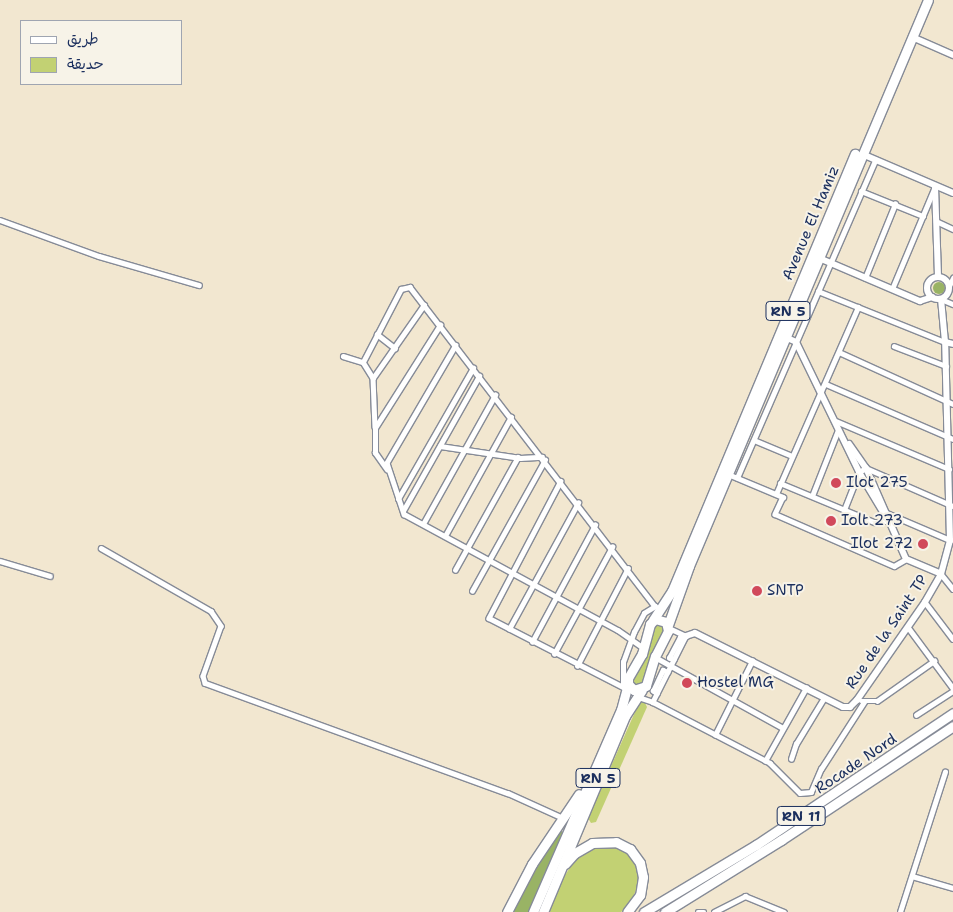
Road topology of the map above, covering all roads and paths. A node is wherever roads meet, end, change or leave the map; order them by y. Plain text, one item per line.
1 (921, 0) edge
2 (928, 0) edge
3 (912, 37) junction
4 (953, 55) edge
5 (862, 154) junction
6 (875, 160) junction
7 (935, 186) junction
8 (861, 191) junction
9 (953, 193) edge
10 (895, 204) junction
11 (923, 216) junction
12 (0, 220) edge
13 (936, 221) junction
14 (953, 228) edge
15 (818, 258) junction
16 (830, 264) junction
17 (938, 276) junction
18 (865, 278) junction
19 (953, 278) edge
20 (199, 285) dead end
21 (949, 286) junction
22 (892, 289) junction
23 (818, 291) junction
24 (932, 297) junction
25 (941, 299) junction
26 (953, 304) edge
27 (424, 305) junction
28 (858, 308) junction
29 (440, 325) junction
30 (377, 334) junction
31 (785, 337) junction
32 (796, 342) junction
33 (945, 342) junction
34 (953, 344) edge
35 (456, 345) junction
36 (894, 346) dead end
37 (395, 348) junction
38 (839, 352) junction
39 (342, 356) dead end
40 (363, 362) junction
41 (474, 368) junction
42 (948, 368) edge
43 (479, 376) junction
44 (373, 378) junction
45 (826, 384) junction
46 (820, 389) junction
47 (494, 395) junction
48 (950, 402) edge
49 (511, 417) junction
50 (836, 421) junction
51 (375, 428) junction
52 (839, 428) junction
53 (951, 438) edge
54 (754, 440) junction
55 (440, 446) junction
56 (464, 450) junction
57 (491, 453) junction
58 (792, 456) junction
59 (518, 458) junction
60 (544, 458) junction
61 (863, 470) junction
62 (388, 471) junction
63 (950, 471) edge
64 (728, 474) junction
65 (738, 478) junction
66 (561, 481) junction
67 (780, 483) junction
68 (776, 494) junction
69 (812, 496) junction
70 (398, 498) junction
71 (578, 503) junction
72 (952, 506) edge
73 (844, 510) junction
74 (403, 511) junction
75 (887, 513) junction
76 (889, 522) junction
77 (423, 524) junction
78 (595, 525) junction
79 (952, 535) edge
80 (445, 536) junction
81 (612, 547) junction
82 (101, 548) dead end
83 (467, 549) junction
84 (906, 559) junction
85 (489, 561) junction
86 (0, 562) edge
87 (628, 568) junction
88 (455, 570) dead end
89 (511, 573) junction
90 (941, 574) junction
91 (50, 576) dead end
92 (533, 585) junction
93 (953, 589) edge
94 (472, 591) dead end
95 (556, 597) junction
96 (925, 602) junction
97 (660, 606) junction
98 (578, 609) junction
99 (600, 620) junction
100 (653, 620) junction
101 (668, 626) junction
102 (908, 627) junction
103 (509, 629) junction
104 (685, 638) junction
105 (631, 639) junction
106 (953, 639) edge
107 (532, 642) junction
108 (644, 648) junction
109 (554, 654) junction
110 (655, 657) junction
111 (752, 661) junction
112 (934, 661) junction
113 (577, 666) junction
114 (671, 666) junction
115 (625, 685) junction
116 (806, 688) junction
117 (642, 690) junction
118 (953, 690) edge
119 (630, 698) junction
120 (824, 698) junction
121 (733, 700) junction
122 (860, 701) junction
123 (653, 702) junction
124 (953, 713) edge
125 (916, 715) dead end
126 (953, 726) edge
127 (783, 728) junction
128 (715, 735) junction
129 (791, 759) dead end
130 (765, 761) junction
131 (945, 772) dead end
132 (593, 773) junction
133 (564, 818) junction
134 (560, 870) junction
135 (912, 876) junction
136 (953, 888) edge
137 (677, 905) junction
138 (507, 912) edge
139 (533, 912) edge
140 (543, 912) edge
141 (627, 912) edge
142 (644, 912) edge
143 (665, 912) edge
144 (670, 912) edge
145 (698, 912) edge
146 (704, 912) edge
147 (714, 912) edge
148 (782, 912) edge
149 (900, 912) edge

1 - 97 highway, Avenue El Hamiz / RN 5
2 - 3 highway, RN 5
3 - 4 street
3 - 5 highway, RN 5
5 - 6 street
5 - 15 highway, RN 5
6 - 7 street
6 - 8 street
7 - 9 street
7 - 11 street
7 - 13 street
8 - 10 street
8 - 16 street
10 - 11 street
10 - 18 street
11 - 22 street
12 - 20 street
13 - 14 street
13 - 17 street
15 - 16 street
15 - 31 highway, RN 5
16 - 18 street
16 - 23 street
17 - 21 street
17 - 24 street
18 - 22 street
19 - 21 street
21 - 25 street
22 - 24 street
23 - 28 street
23 - 32 street
24 - 25 street
25 - 26 street
25 - 33 street, Rue de la Saint TP
27 - 29 street
27 - 30 street
27 - 37 street
28 - 33 street
28 - 38 street
29 - 35 street
29 - 51 street
30 - 37 street
30 - 40 street
31 - 32 street
31 - 64 highway, RN 5
32 - 46 street
32 - 54 street
33 - 34 street
33 - 42 street, Rue de la Saint TP
35 - 41 street
35 - 62 street
36 - 42 street
37 - 44 street
38 - 45 street
38 - 48 street
39 - 40 street
40 - 44 street
41 - 43 street
41 - 70 street
42 - 48 street, Rue de la Saint TP
43 - 47 street
43 - 55 street
44 - 51 street
45 - 46 street
45 - 53 street
46 - 50 street
46 - 58 street
47 - 49 street
47 - 56 street
48 - 53 street, Rue de la Saint TP
49 - 57 street
49 - 60 street
50 - 52 street
50 - 63 street
51 - 62 street
52 - 61 street
52 - 69 street
53 - 63 street, Rue de la Saint TP
54 - 58 street
54 - 65 street
55 - 56 street
55 - 74 street
56 - 57 street
56 - 77 street
57 - 59 street
57 - 80 street
58 - 67 street
59 - 60 street
59 - 83 street
60 - 66 street
60 - 85 street
61 - 72 street
61 - 73 street
61 - 75 street
61 - 76 street
62 - 70 street
63 - 72 street, Rue de la Saint TP
64 - 65 street
64 - 101 highway, RN 5
65 - 68 street
66 - 71 street
66 - 89 street
67 - 68 street
67 - 69 street
68 - 84 street
69 - 73 street
70 - 74 street
71 - 78 street
71 - 92 street
72 - 79 street, Rue de la Saint TP
73 - 76 street
74 - 77 street
75 - 76 street
75 - 79 street
76 - 84 street
77 - 80 street
78 - 81 street
78 - 95 street
79 - 90 street, Rue de la Saint TP
80 - 83 street
81 - 87 street
81 - 98 street
82 - 133 street
83 - 85 street
83 - 88 street
84 - 90 street
85 - 89 street
85 - 94 street
86 - 91 street
87 - 97 street
87 - 99 street
89 - 92 street
89 - 103 street
90 - 93 street
90 - 96 street, Rue de la Saint TP
92 - 95 street
92 - 103 street
95 - 98 street
95 - 107 street
96 - 102 street, Rue de la Saint TP
96 - 106 street
97 - 100 highway, Avenue El Hamiz / RN 5
97 - 105 street
98 - 99 street
98 - 109 street
99 - 105 street
99 - 113 street
100 - 101 highway
100 - 108 highway
101 - 104 street
101 - 110 highway
102 - 112 street
102 - 122 street, Rue de la Saint TP
103 - 107 street
104 - 111 street
104 - 114 street
105 - 108 street
105 - 115 street
107 - 109 street
108 - 115 highway
109 - 113 street
110 - 114 street
110 - 117 highway
111 - 116 street
111 - 121 street
112 - 118 street
112 - 122 street
113 - 115 street
114 - 121 street
114 - 123 street
115 - 117 highway
115 - 119 highway, RN 5
116 - 120 street
116 - 127 street
117 - 119 highway, RN 5
118 - 125 street
119 - 123 street
119 - 132 highway, RN 5
119 - 134 highway, RN 5
120 - 122 street, Rue de la Saint TP
120 - 129 street
121 - 127 street
121 - 128 street
122 - 130 street
123 - 128 street
124 - 142 highway, Rocade Nord / RN 11
126 - 137 highway, Rocade Nord / RN 11
127 - 130 street
128 - 130 street
131 - 135 street
132 - 133 highway
132 - 139 highway, RN 5
133 - 138 highway
134 - 140 highway, RN 5
134 - 141 highway
135 - 136 street
135 - 149 street
137 - 143 highway, Rocade Nord / RN 11
137 - 144 highway
145 - 146 street
147 - 148 street

